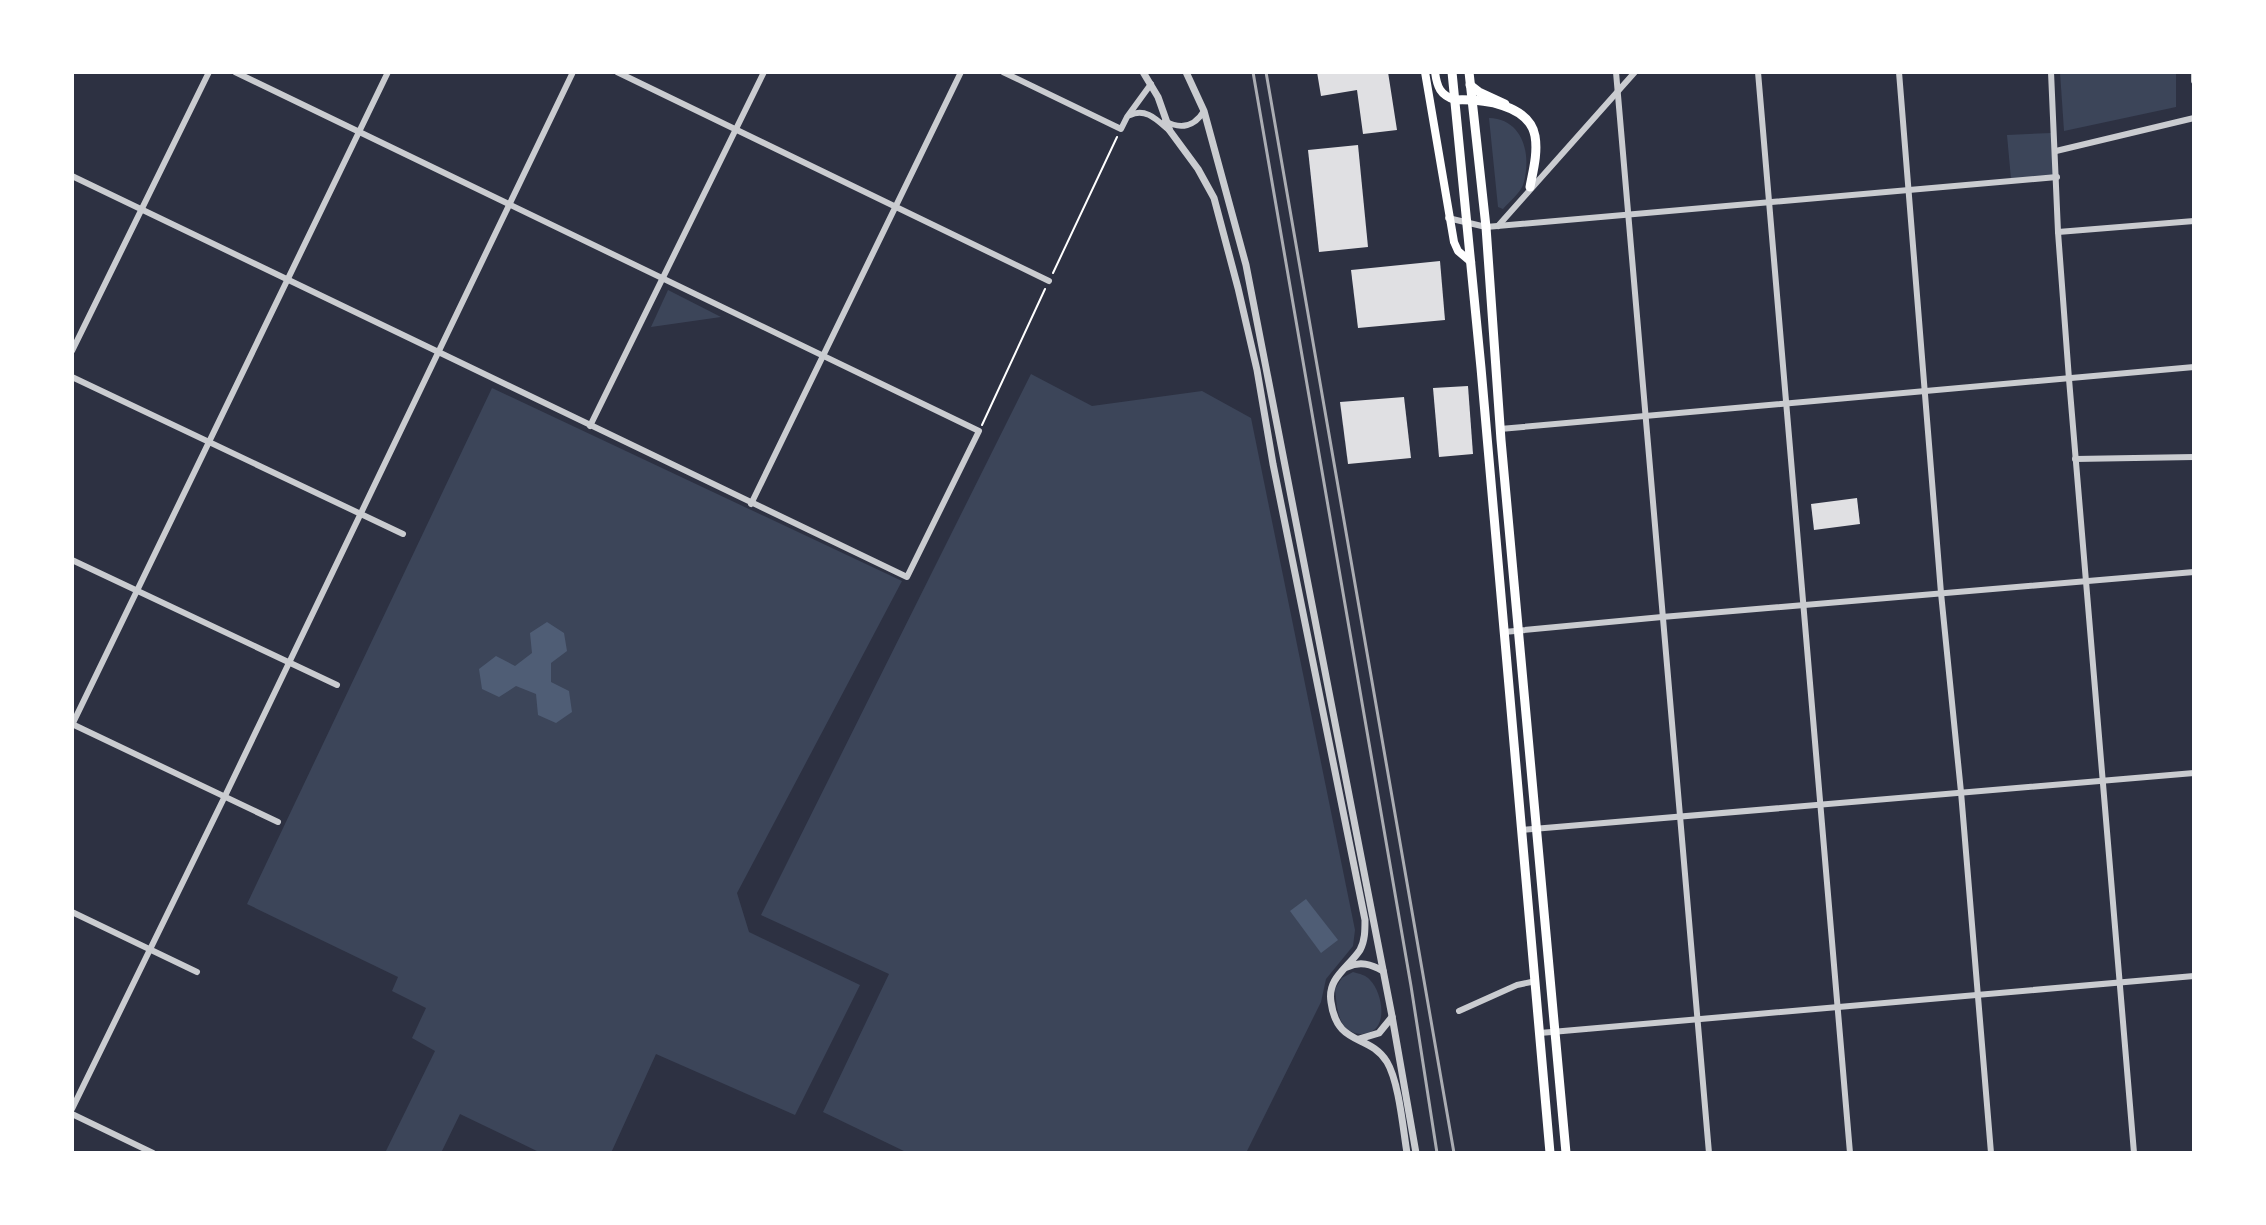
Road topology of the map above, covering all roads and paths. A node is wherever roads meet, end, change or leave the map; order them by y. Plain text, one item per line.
1 (209, 72) edge
2 (235, 72) edge
3 (388, 72) edge
4 (573, 72) edge
5 (617, 72) edge
6 (764, 72) edge
7 (961, 72) edge
8 (1003, 72) edge
9 (1143, 72) edge
10 (1186, 72) edge
11 (1425, 72) edge
12 (1435, 72) edge
13 (1452, 72) edge
14 (1469, 72) edge
15 (1616, 72) edge
16 (1635, 72) edge
17 (1758, 72) edge
18 (1899, 72) edge
19 (2051, 72) edge
20 (2194, 72) edge
21 (2194, 81) edge
22 (1151, 84) junction
23 (1470, 85) junction
24 (1433, 87) junction
25 (1617, 93) junction
26 (1471, 99) junction
27 (1455, 100) junction
28 (1511, 108) junction
29 (1204, 111) junction
30 (1127, 117) junction
31 (2194, 118) edge
32 (1165, 121) junction
33 (736, 128) junction
34 (1170, 131) junction
35 (360, 132) junction
36 (2056, 151) junction
37 (72, 176) edge
38 (2057, 177) junction
39 (1530, 187) junction
40 (1908, 190) junction
41 (1770, 202) junction
42 (508, 203) junction
43 (896, 206) junction
44 (142, 210) junction
45 (1629, 214) junction
46 (1448, 218) junction
47 (2194, 221) edge
48 (1468, 223) junction
49 (1498, 226) junction
50 (1486, 227) junction
51 (2058, 232) junction
52 (1471, 262) junction
53 (663, 278) junction
54 (287, 279) junction
55 (1049, 281) dead end
56 (72, 351) edge
57 (438, 352) junction
58 (823, 355) junction
59 (2194, 367) edge
60 (72, 377) edge
61 (2069, 379) junction
62 (1925, 390) junction
63 (1785, 402) junction
64 (1645, 416) junction
65 (590, 426) junction
66 (1500, 429) junction
67 (209, 441) junction
68 (2194, 457) edge
69 (2075, 459) junction
70 (751, 504) junction
71 (360, 514) junction
72 (403, 534) dead end
73 (72, 560) edge
74 (2194, 572) edge
75 (2085, 580) junction
76 (138, 591) junction
77 (1941, 593) junction
78 (1804, 605) junction
79 (1662, 617) junction
80 (1518, 631) junction
81 (1504, 633) junction
82 (289, 662) junction
83 (337, 685) dead end
84 (72, 724) edge
85 (2194, 773) edge
86 (2102, 780) junction
87 (1961, 792) junction
88 (225, 796) junction
89 (1820, 805) junction
90 (1680, 816) junction
91 (278, 822) dead end
92 (1537, 828) junction
93 (1522, 830) junction
94 (72, 912) edge
95 (151, 949) junction
96 (1342, 970) junction
97 (1383, 971) junction
98 (197, 972) dead end
99 (2194, 976) edge
100 (1536, 981) junction
101 (2119, 983) junction
102 (1979, 994) junction
103 (1838, 1007) junction
104 (1459, 1011) dead end
105 (1392, 1016) junction
106 (1698, 1019) junction
107 (1555, 1032) junction
108 (1540, 1033) junction
109 (1359, 1039) junction
110 (72, 1112) edge
111 (153, 1153) edge
112 (1407, 1153) edge
113 (1416, 1153) edge
114 (1550, 1153) edge
115 (1566, 1153) edge
116 (1709, 1153) edge
117 (1850, 1153) edge
118 (1991, 1153) edge
119 (2134, 1153) edge

1 - 44 street
2 - 35 street
3 - 35 street
4 - 42 street
5 - 33 street
6 - 33 street
7 - 43 street
8 - 30 street
9 - 22 street
10 - 29 street
11 - 24 main road
12 - 24 main road
13 - 27 main road
14 - 23 main road
15 - 25 street
16 - 25 street
17 - 41 street
18 - 40 street
19 - 36 street
20 - 21 street
22 - 30 street
22 - 32 street
23 - 26 main road
23 - 28 main road
24 - 27 main road
24 - 46 main road
25 - 39 street
25 - 45 street
26 - 27 main road
26 - 28 main road
26 - 50 main road
27 - 48 main road
28 - 39 main road
29 - 32 street
29 - 97 street
30 - 34 street
31 - 36 street
32 - 34 street
33 - 43 street
33 - 53 street
34 - 96 street
35 - 42 street
35 - 54 street
36 - 38 street
37 - 44 street
38 - 40 street
38 - 51 street
39 - 49 street
40 - 41 street
40 - 62 street
41 - 45 street
41 - 63 street
42 - 53 street
42 - 57 street
43 - 55 street
43 - 58 street
44 - 54 street
44 - 56 street
45 - 49 street
45 - 64 street
46 - 48 street
46 - 52 main road
47 - 51 street
48 - 50 street
48 - 52 main road
49 - 50 street
50 - 66 main road
51 - 61 street
52 - 81 main road
53 - 58 street
53 - 65 street
54 - 57 street
54 - 67 street
57 - 65 street
57 - 71 street
58 - 70 street
58 - 70 street
59 - 61 street
60 - 67 street
61 - 62 street
61 - 69 street
62 - 63 street
62 - 77 street
63 - 64 street
63 - 78 street
64 - 66 street
64 - 79 street
65 - 70 street
66 - 80 main road
67 - 71 street
67 - 76 street
68 - 69 street
69 - 75 street
71 - 72 street
71 - 82 street
73 - 76 street
74 - 75 street
75 - 77 street
75 - 86 street
76 - 82 street
76 - 84 street
77 - 78 street
77 - 87 street
78 - 79 street
78 - 89 street
79 - 80 street
79 - 90 street
80 - 81 street
80 - 92 main road
81 - 93 main road
82 - 83 street
82 - 88 street
84 - 88 street
85 - 86 street
86 - 87 street
86 - 101 street
87 - 89 street
87 - 102 street
88 - 91 street
88 - 95 street
89 - 90 street
89 - 103 street
90 - 92 street
90 - 106 street
92 - 93 street
92 - 107 main road
93 - 100 main road
94 - 95 street
95 - 98 street
95 - 110 street
96 - 97 street
96 - 109 street
97 - 105 street
99 - 101 street
100 - 104 street
100 - 108 main road
101 - 102 street
101 - 119 street
102 - 103 street
102 - 118 street
103 - 106 street
103 - 117 street
105 - 109 street
105 - 113 street
106 - 107 street
106 - 116 street
107 - 108 street
107 - 115 main road
108 - 114 main road
109 - 112 street
110 - 111 street

